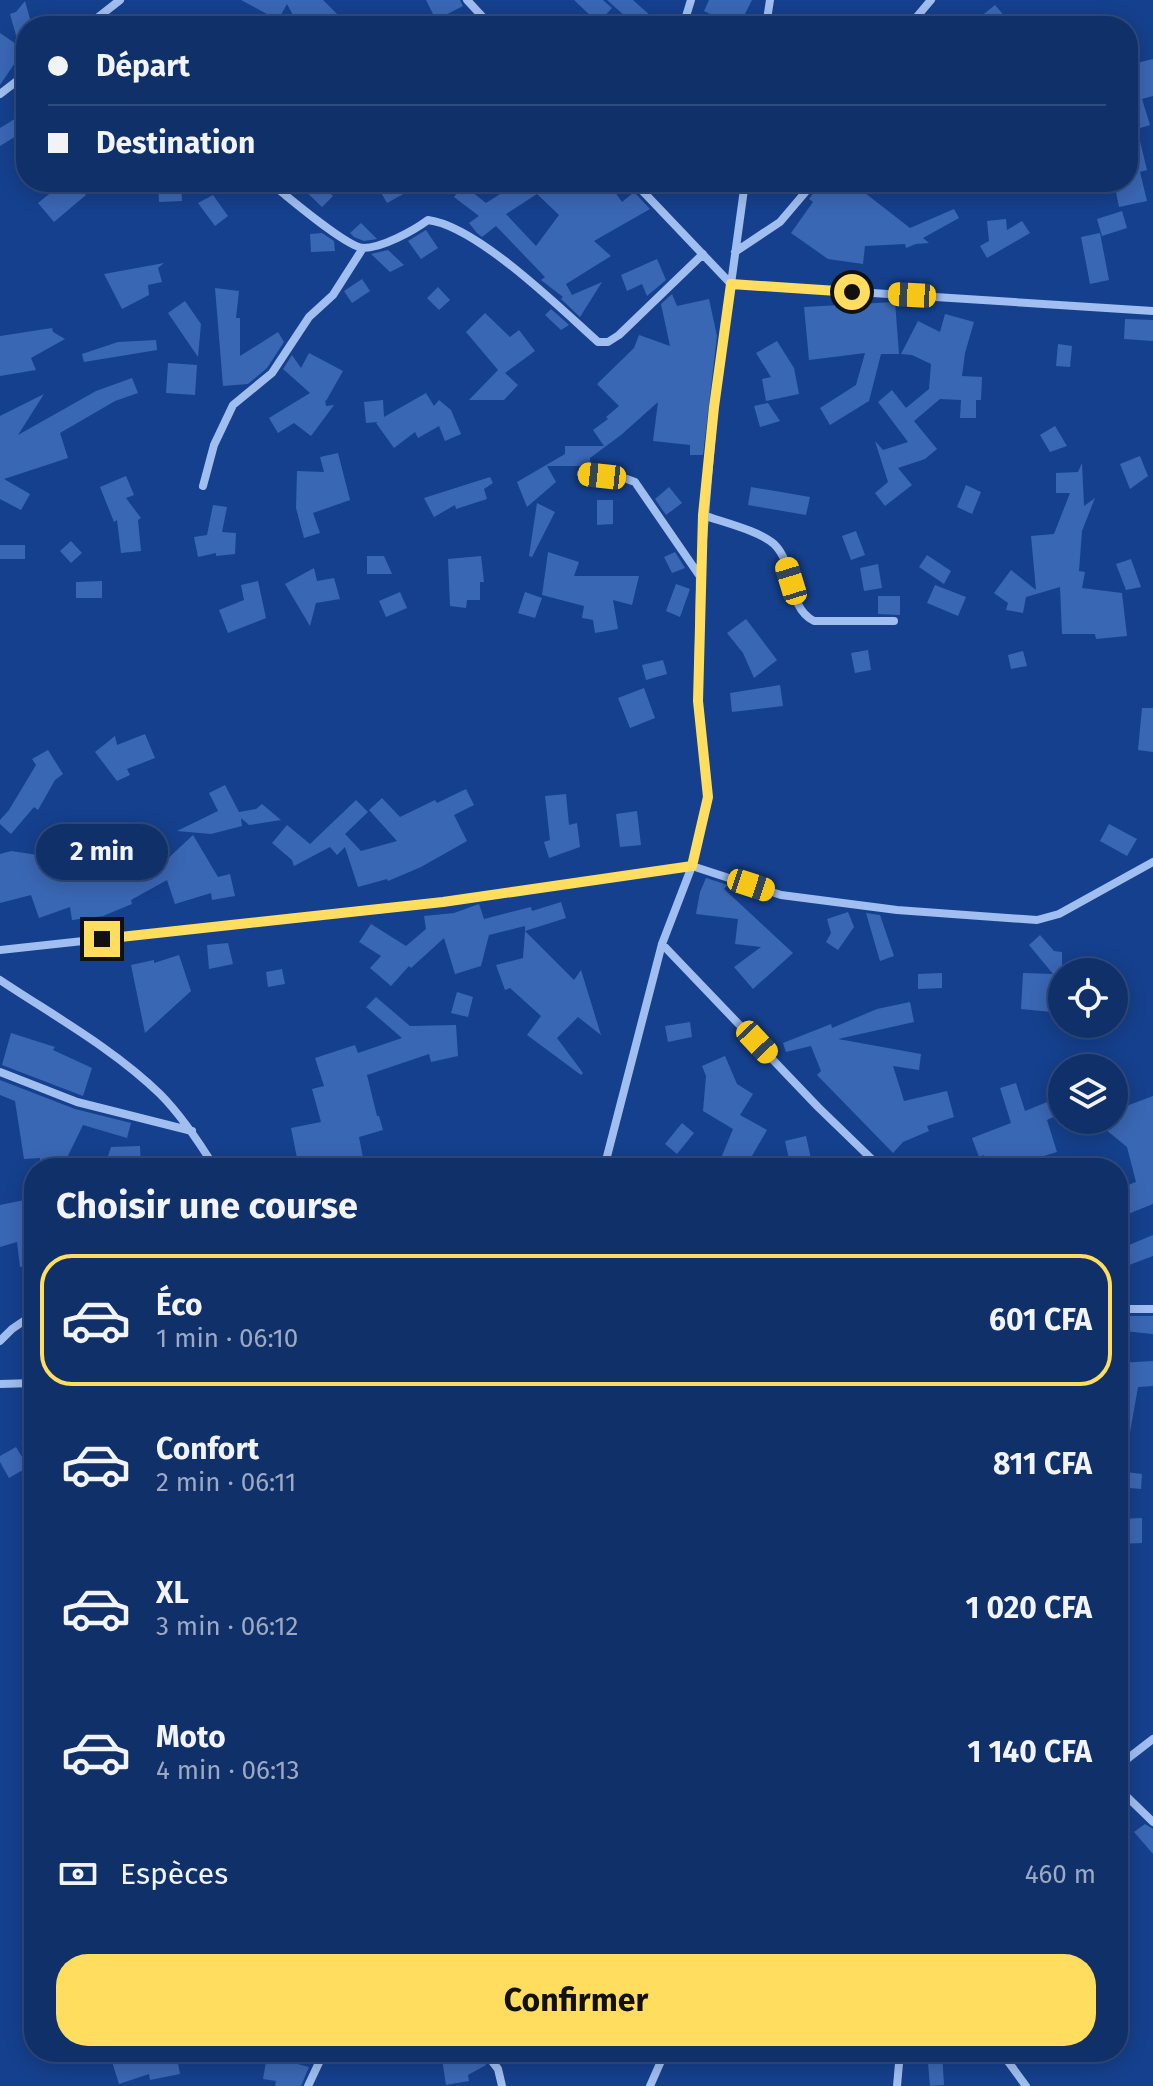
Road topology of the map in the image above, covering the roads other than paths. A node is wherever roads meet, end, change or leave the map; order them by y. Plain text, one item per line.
1 (120, 0) edge
2 (467, 0) edge
3 (931, 0) edge
4 (100, 16) edge
5 (482, 16) edge
6 (917, 16) edge
7 (16, 82) edge
8 (0, 94) edge
9 (282, 192) edge
10 (644, 192) edge
11 (744, 192) edge
12 (806, 192) edge
13 (363, 248) junction
14 (735, 252) junction
15 (703, 254) junction
16 (731, 284) junction
17 (1153, 311) edge
18 (581, 474) dead end
19 (203, 486) dead end
20 (703, 515) junction
21 (700, 575) junction
22 (894, 621) dead end
23 (1153, 862) edge
24 (692, 866) junction
25 (662, 944) junction
26 (0, 950) edge
27 (0, 980) edge
28 (0, 1072) edge
29 (192, 1131) junction
30 (209, 1158) edge
31 (607, 1158) edge
32 (871, 1158) edge
33 (1128, 1309) edge
34 (1153, 1309) edge
35 (24, 1321) edge
36 (0, 1341) edge
37 (24, 1383) edge
38 (0, 1384) edge
39 (1153, 1739) edge
40 (1128, 1758) edge
41 (1128, 1798) edge
42 (1153, 1822) edge
43 (319, 2062) edge
44 (493, 2062) edge
45 (661, 2062) edge
46 (899, 2062) edge
47 (1008, 2062) edge
48 (308, 2086) edge
49 (502, 2086) edge
50 (650, 2086) edge
51 (897, 2086) edge
52 (1026, 2086) edge

1 - 4 street
2 - 5 street
3 - 6 street
7 - 8 street
9 - 13 street
10 - 15 street
11 - 14 street
12 - 14 street
13 - 15 street
13 - 19 street
14 - 16 street
15 - 16 street
16 - 17 street
16 - 20 street
18 - 21 street
20 - 21 street
20 - 22 street
21 - 24 street
23 - 24 street
24 - 25 street
24 - 26 street
25 - 31 street
25 - 32 street
27 - 29 street
28 - 29 street
29 - 30 street
33 - 34 street
35 - 36 street
37 - 38 street
39 - 40 street
41 - 42 street
43 - 48 street
44 - 49 street
45 - 50 street
46 - 51 street
47 - 52 street

